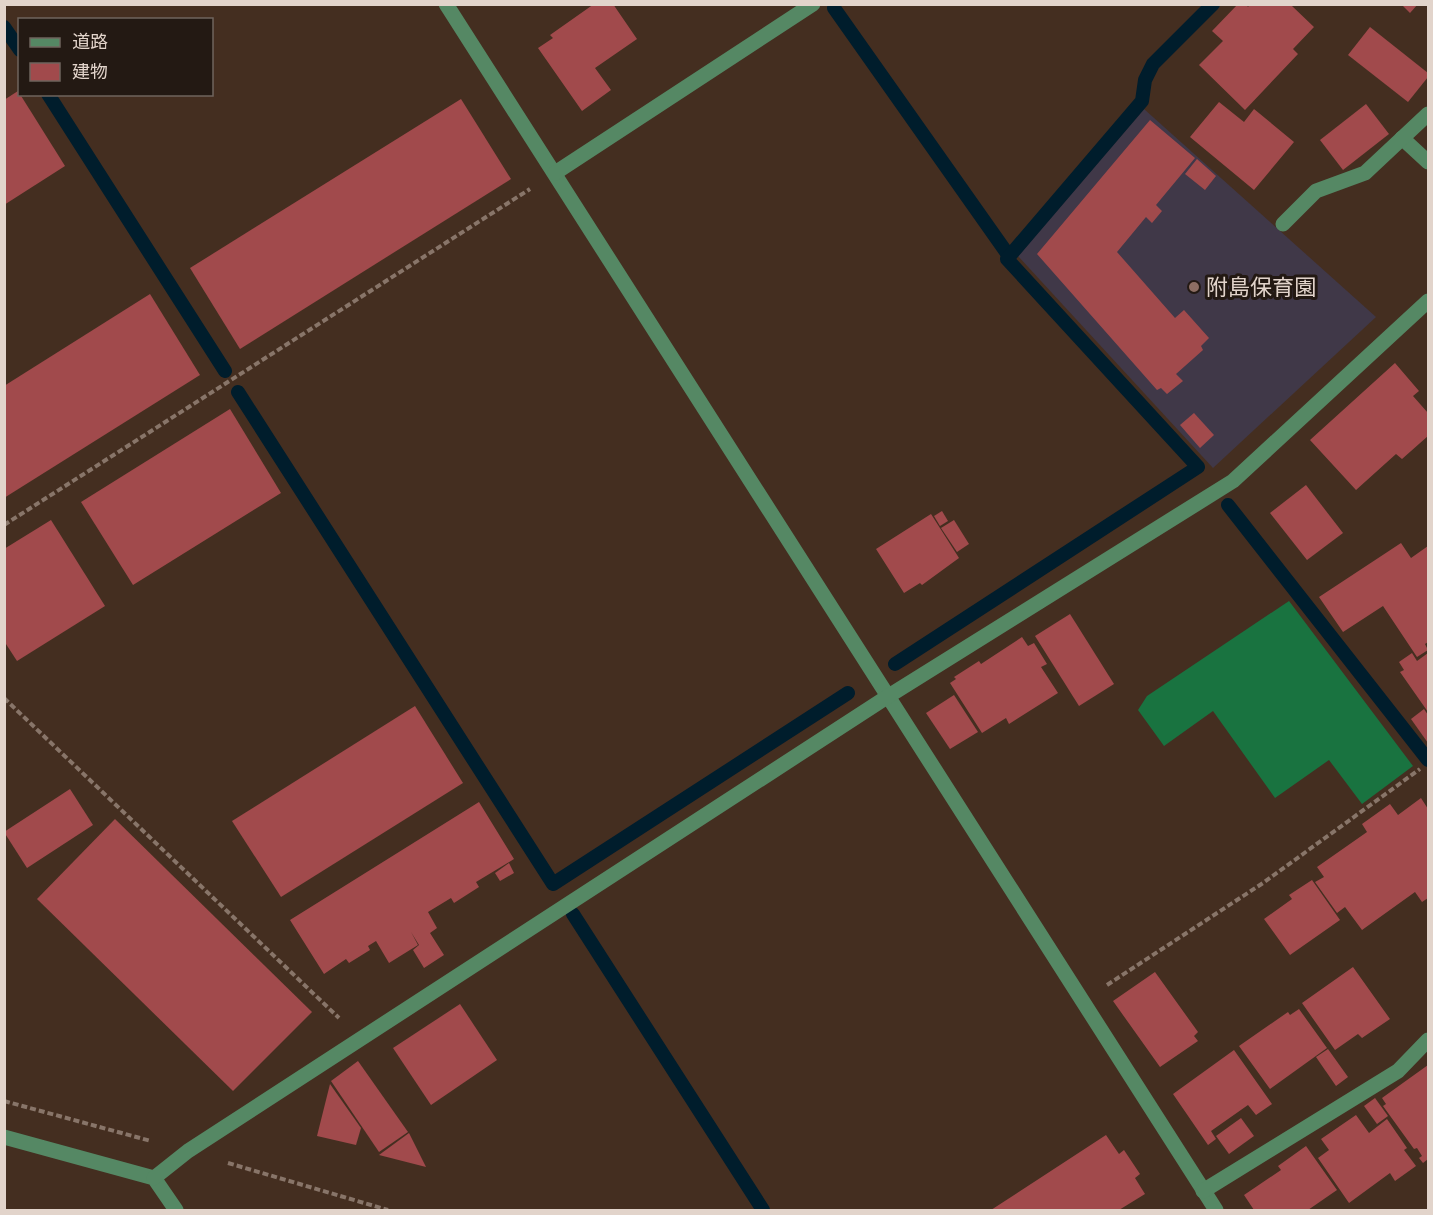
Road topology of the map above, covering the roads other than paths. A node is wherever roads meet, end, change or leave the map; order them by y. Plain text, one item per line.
1 (446, 4) edge
2 (813, 4) edge
3 (1428, 114) edge
4 (1402, 138) junction
5 (1428, 162) edge
6 (555, 173) junction
7 (1283, 224) dead end
8 (1428, 301) edge
9 (887, 697) junction
10 (1428, 1040) edge
11 (4, 1137) edge
12 (154, 1178) junction
13 (1203, 1191) junction
14 (176, 1210) edge
15 (1216, 1210) edge

1 - 6 street
2 - 6 street
3 - 4 street
4 - 5 street
4 - 7 street
6 - 9 street
8 - 9 street
9 - 12 street
9 - 13 street
10 - 13 street
11 - 12 street
12 - 14 street
13 - 15 street

